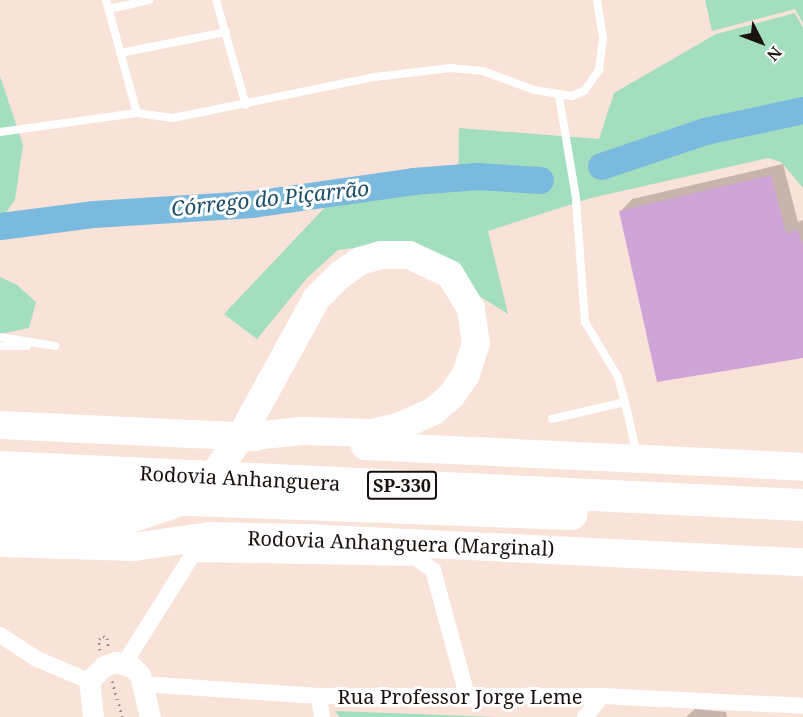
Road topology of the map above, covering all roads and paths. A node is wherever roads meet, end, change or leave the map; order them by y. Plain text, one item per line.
1 (149, 0) edge
2 (216, 0) edge
3 (597, 0) edge
4 (108, 4) edge
5 (226, 32) junction
6 (120, 53) junction
7 (559, 96) junction
8 (246, 105) junction
9 (137, 113) junction
10 (0, 132) edge
11 (0, 338) edge
12 (0, 346) edge
13 (625, 402) junction
14 (552, 420) dead end
15 (0, 425) edge
16 (253, 436) junction
17 (637, 458) junction
18 (0, 467) edge
19 (803, 467) edge
20 (0, 493) edge
21 (803, 506) edge
22 (0, 522) edge
23 (803, 526) edge
24 (0, 543) edge
25 (803, 562) edge
26 (0, 635) edge
27 (116, 664) junction
28 (89, 681) junction
29 (142, 684) junction
30 (319, 696) junction
31 (602, 696) junction
32 (468, 699) junction
33 (803, 706) edge
34 (93, 717) edge
35 (122, 717) edge
36 (150, 717) edge
37 (322, 717) edge
38 (585, 717) edge

1 - 4 lane
2 - 5 lane
3 - 7 lane
4 - 6 lane
5 - 6 lane
5 - 8 lane
6 - 9 lane
7 - 8 lane
7 - 13 lane
8 - 9 lane
9 - 10 lane
11 - 12 lane
13 - 14 lane
13 - 17 lane
15 - 16 highway
16 - 17 highway
16 - 22 highway
17 - 19 highway
18 - 21 highway, Rodovia Anhanguera / SP-330
20 - 23 highway, Rodovia Anhanguera / SP-330
24 - 25 highway, Rodovia Anhanguera (Marginal)
26 - 28 street
27 - 28 street
27 - 29 street
27 - 32 street
27 - 35 path
28 - 34 street
29 - 30 street, Rua Professor Jorge Leme
29 - 36 street
30 - 32 street, Rua Professor Jorge Leme
30 - 37 street, Rua Professor Jorge Leme
31 - 32 street, Rua Professor Jorge Leme
31 - 33 street, Rua Professor Jorge Leme
31 - 38 street, Rua Professor Jorge Leme

